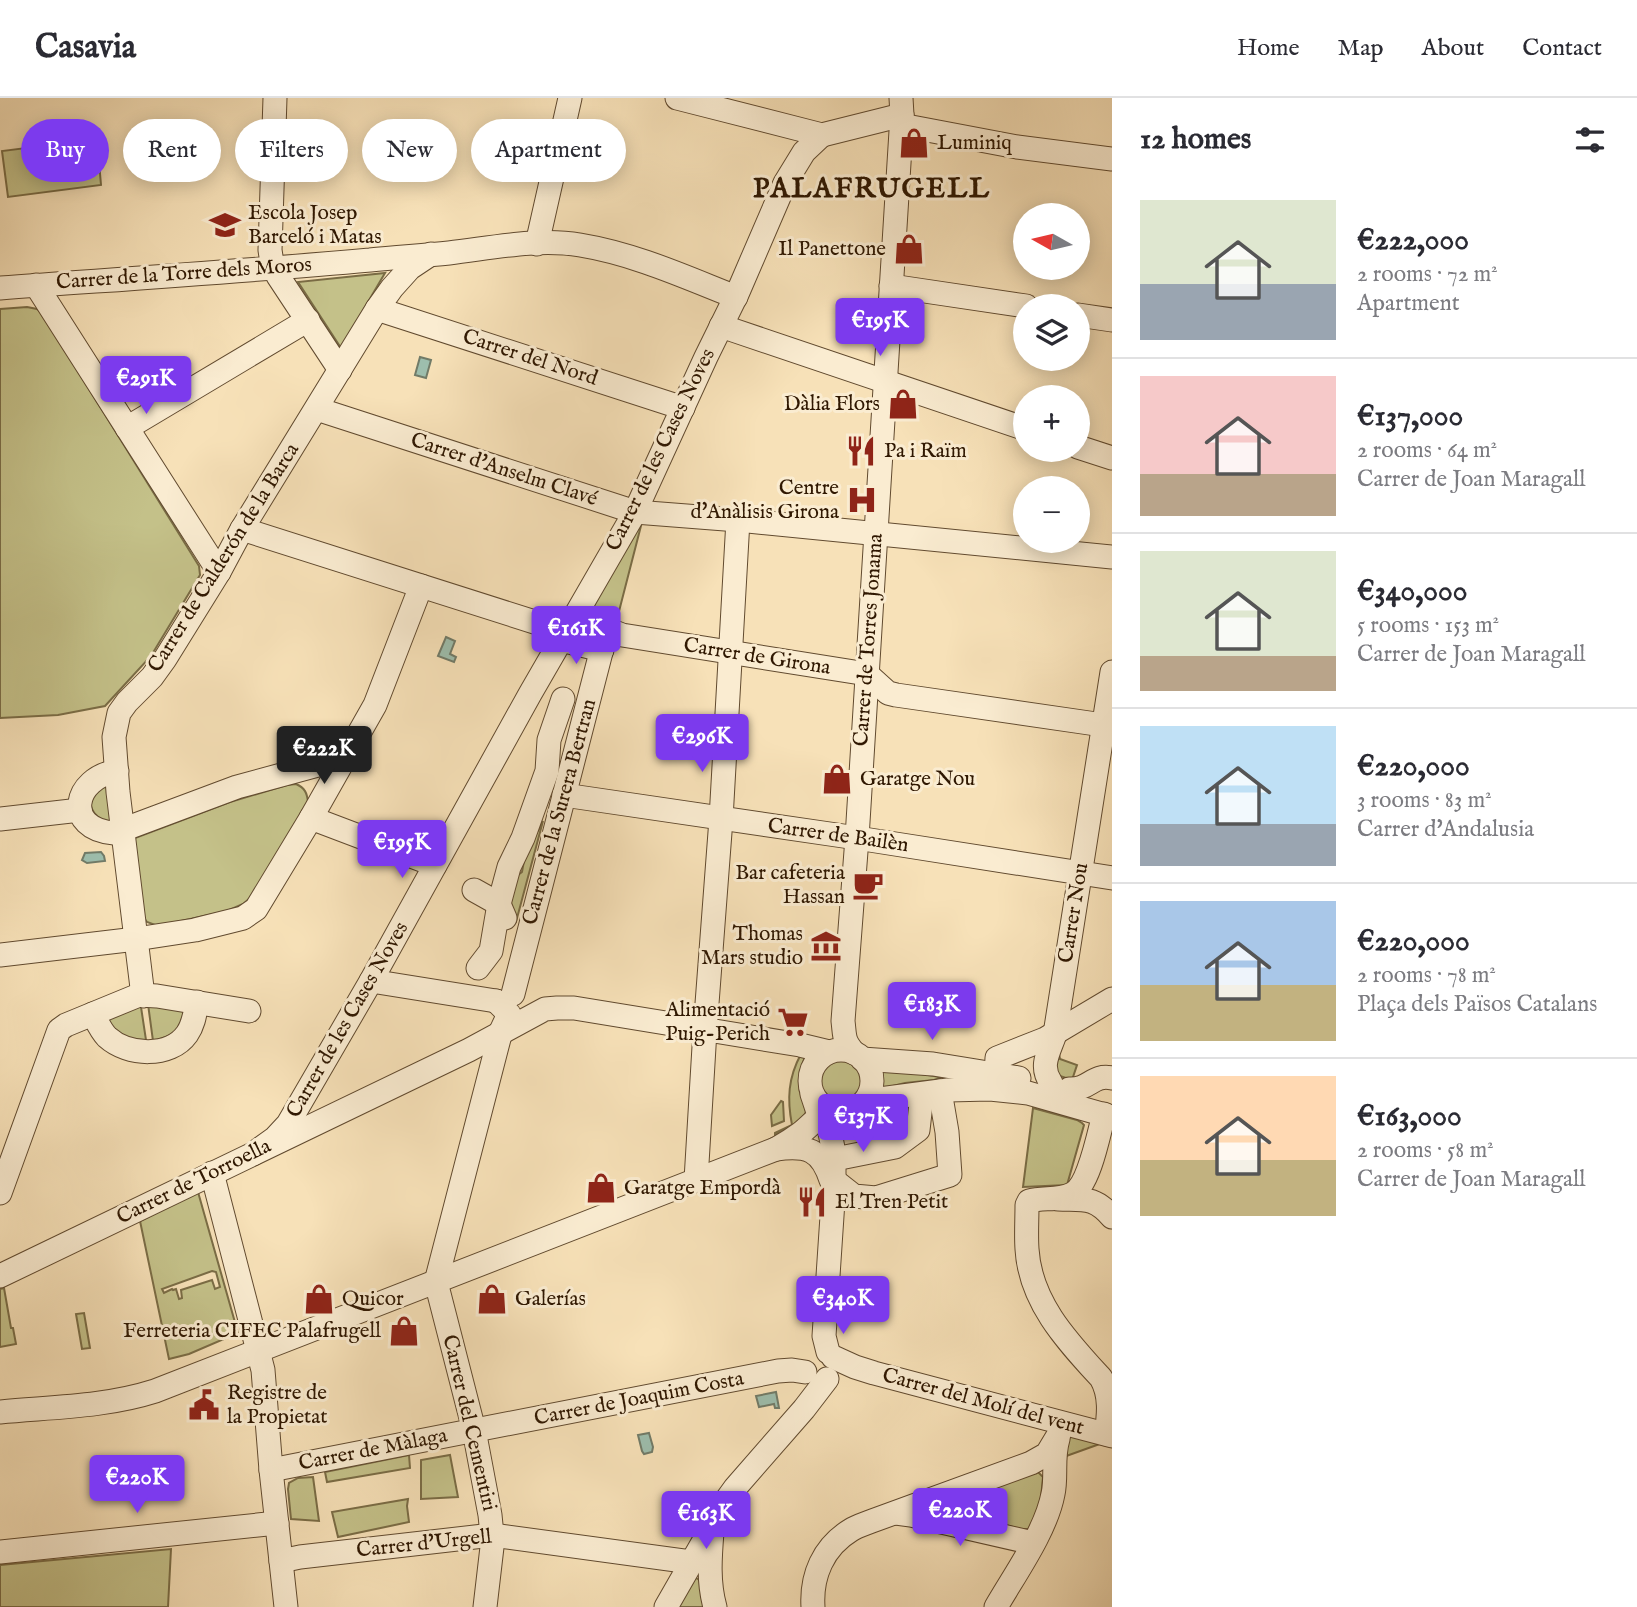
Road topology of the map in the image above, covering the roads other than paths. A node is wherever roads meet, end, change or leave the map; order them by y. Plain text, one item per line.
1 (275, 98) edge
2 (570, 98) edge
3 (677, 98) edge
4 (903, 108) edge
5 (822, 135) junction
6 (1112, 159) edge
7 (537, 244) junction
8 (430, 254) junction
9 (275, 269) junction
10 (36, 285) junction
11 (891, 286) junction
12 (0, 288) edge
13 (736, 297) junction
14 (1013, 304) edge
15 (377, 309) junction
16 (1090, 317) edge
17 (308, 320) junction
18 (1112, 320) edge
19 (721, 327) junction
20 (340, 370) junction
21 (885, 383) junction
22 (683, 408) junction
23 (317, 410) junction
24 (1013, 425) edge
25 (127, 428) junction
26 (1090, 451) edge
27 (1112, 458) edge
28 (635, 512) junction
29 (738, 520) junction
30 (242, 529) junction
31 (875, 534) junction
32 (1112, 557) edge
33 (219, 572) junction
34 (421, 586) junction
35 (566, 632) junction
36 (604, 640) junction
37 (731, 653) junction
38 (1112, 672) edge
39 (867, 674) junction
40 (530, 694) junction
41 (1107, 719) edge
42 (344, 758) junction
43 (117, 771) junction
44 (293, 772) junction
45 (324, 795) junction
46 (564, 795) junction
47 (80, 810) junction
48 (310, 818) junction
49 (0, 819) edge
50 (721, 819) junction
51 (123, 830) junction
52 (857, 838) junction
53 (435, 865) junction
54 (1080, 873) junction
55 (1112, 877) edge
56 (474, 890) dead end
57 (499, 904) junction
58 (512, 925) dead end
59 (136, 939) junction
60 (0, 955) edge
61 (478, 968) dead end
62 (371, 981) junction
63 (143, 996) junction
64 (505, 998) junction
65 (1112, 999) edge
66 (197, 1002) junction
67 (574, 1008) junction
68 (249, 1011) dead end
69 (93, 1014) junction
70 (705, 1030) junction
71 (501, 1031) junction
72 (1055, 1034) junction
73 (845, 1050) junction
74 (996, 1074) junction
75 (1112, 1078) edge
76 (1060, 1086) junction
77 (931, 1093) junction
78 (820, 1106) junction
79 (858, 1107) junction
80 (1108, 1121) edge
81 (781, 1146) junction
82 (253, 1154) junction
83 (840, 1158) junction
84 (212, 1173) junction
85 (1086, 1175) junction
86 (696, 1180) junction
87 (834, 1184) junction
88 (0, 1193) edge
89 (1053, 1199) junction
90 (1109, 1214) edge
91 (0, 1276) edge
92 (436, 1282) junction
93 (257, 1351) junction
94 (825, 1366) junction
95 (0, 1412) edge
96 (1061, 1429) junction
97 (474, 1430) junction
98 (1109, 1435) edge
99 (1031, 1463) junction
100 (271, 1470) junction
101 (1054, 1492) junction
102 (943, 1495) junction
103 (895, 1513) junction
104 (277, 1523) junction
105 (950, 1524) junction
106 (713, 1525) junction
107 (492, 1535) junction
108 (1033, 1543) junction
109 (0, 1552) edge
110 (281, 1561) junction
111 (687, 1569) junction
112 (710, 1583) junction
113 (286, 1607) edge
114 (485, 1607) edge
115 (666, 1607) edge
116 (715, 1607) edge
117 (813, 1607) edge
118 (996, 1607) edge

1 - 9 street
2 - 7 street
3 - 5 street
4 - 5 street
4 - 6 street
4 - 11 street, Carrer de Torres Jonama
5 - 13 street, Carrer de les Cases Noves
7 - 8 street, Carrer de la Torre dels Moros
7 - 13 street, Carrer de la Torre dels Moros
8 - 9 street, Carrer de la Torre dels Moros
8 - 15 street, Carrer de Calderón de la Barca
9 - 10 street, Carrer de la Torre dels Moros
9 - 17 street
10 - 12 street, Carrer de la Torre dels Moros
10 - 25 street
11 - 14 street
11 - 21 street, Carrer de Torres Jonama
13 - 19 street, Carrer de les Cases Noves
15 - 20 street, Carrer de Calderón de la Barca
15 - 22 street, Carrer del Nord
16 - 18 street
17 - 20 street
17 - 25 street
19 - 21 street
19 - 22 street, Carrer de les Cases Noves
20 - 23 street, Carrer de Calderón de la Barca
21 - 24 street
21 - 31 street, Carrer de Torres Jonama
22 - 28 street, Carrer de les Cases Noves
23 - 28 street, Carrer d'Anselm Clavé
23 - 30 street, Carrer de Calderón de la Barca
25 - 33 street
26 - 27 street
28 - 29 street, Carrer d'Anselm Clavé
28 - 35 street, Carrer de les Cases Noves
29 - 31 street, Carrer d'Anselm Clavé
29 - 37 street
30 - 33 street, Carrer de Calderón de la Barca
30 - 34 street, Carrer de Girona
31 - 32 street, Carrer d'Anselm Clavé
31 - 39 street, Carrer de Torres Jonama
33 - 43 street, Carrer de Calderón de la Barca
34 - 35 street, Carrer de Girona
34 - 42 street
35 - 36 street, Carrer de Girona
35 - 40 street, Carrer de les Cases Noves
36 - 37 street, Carrer de Girona
36 - 46 street, Carrer de la Surera Bertran
37 - 39 street, Carrer de Girona
37 - 50 street
38 - 41 street, Carrer Nou
39 - 41 street, Carrer de Girona
39 - 52 street, Carrer de Torres Jonama
40 - 53 street, Carrer de les Cases Noves
40 - 57 street
41 - 54 street, Carrer Nou
42 - 44 street
42 - 45 street
43 - 47 street
43 - 51 street, Carrer de Calderón de la Barca
44 - 45 street
44 - 51 street
45 - 48 street
46 - 50 street, Carrer de Bailèn
46 - 64 street, Carrer de la Surera Bertran
47 - 49 street
47 - 51 street
48 - 53 street
48 - 59 street
50 - 52 street, Carrer de Bailèn
50 - 70 street
51 - 59 street, Carrer de Calderón de la Barca
52 - 54 street, Carrer de Bailèn
52 - 73 street, Carrer de Torres Jonama
53 - 62 street, Carrer de les Cases Noves
54 - 55 street, Carrer de Bailèn
54 - 72 street, Carrer Nou
56 - 57 street
57 - 58 street
57 - 61 street
59 - 60 street
59 - 63 street, Carrer de Calderón de la Barca
62 - 64 street, Carrer de Torroella
62 - 82 street, Carrer de les Cases Noves
63 - 66 street
63 - 69 street
64 - 67 street, Carrer de Torroella
64 - 71 street
65 - 72 street
66 - 68 street
66 - 69 street
67 - 70 street, Carrer de Torroella
67 - 71 street, Carrer de Torroella
69 - 88 street
70 - 73 street, Carrer de Torroella
70 - 86 street
71 - 82 street, Carrer de Torroella
71 - 92 street
72 - 74 street
72 - 76 street, Carrer Nou
73 - 74 street, Carrer de Torroella
73 - 78 street
73 - 79 street
74 - 76 street, Carrer de Torroella
75 - 76 street
76 - 80 street, Carrer de Torroella
77 - 79 street
77 - 80 street
77 - 83 street
77 - 87 street
78 - 79 street
78 - 81 street
78 - 87 street
79 - 83 street
80 - 85 street
81 - 86 street
81 - 87 street
82 - 84 street, Carrer de Torroella
83 - 87 street
84 - 91 street, Carrer de Torroella
84 - 93 street
85 - 89 street
85 - 90 street
86 - 92 street
87 - 94 street
89 - 90 street
89 - 98 street
92 - 93 street
92 - 97 street, Carrer del Cementiri
93 - 95 street
93 - 100 street
94 - 96 street, Carrer del Molí del vent
94 - 97 street, Carrer de Joaquim Costa
94 - 106 street
96 - 98 street, Carrer del Molí del vent
96 - 99 street
96 - 101 street
97 - 100 street, Carrer de Màlaga
97 - 107 street, Carrer del Cementiri
99 - 101 street
99 - 102 street
100 - 104 street
101 - 108 street
102 - 103 street
102 - 105 street
103 - 105 street
103 - 117 street
104 - 109 street
104 - 110 street
105 - 108 street
106 - 111 street
106 - 112 street
107 - 110 street, Carrer d'Urgell
107 - 111 street, Carrer d'Urgell
107 - 114 street, Carrer del Cementiri
108 - 118 street
110 - 113 street
111 - 112 street, Carrer d'Urgell
111 - 115 street
112 - 116 street

